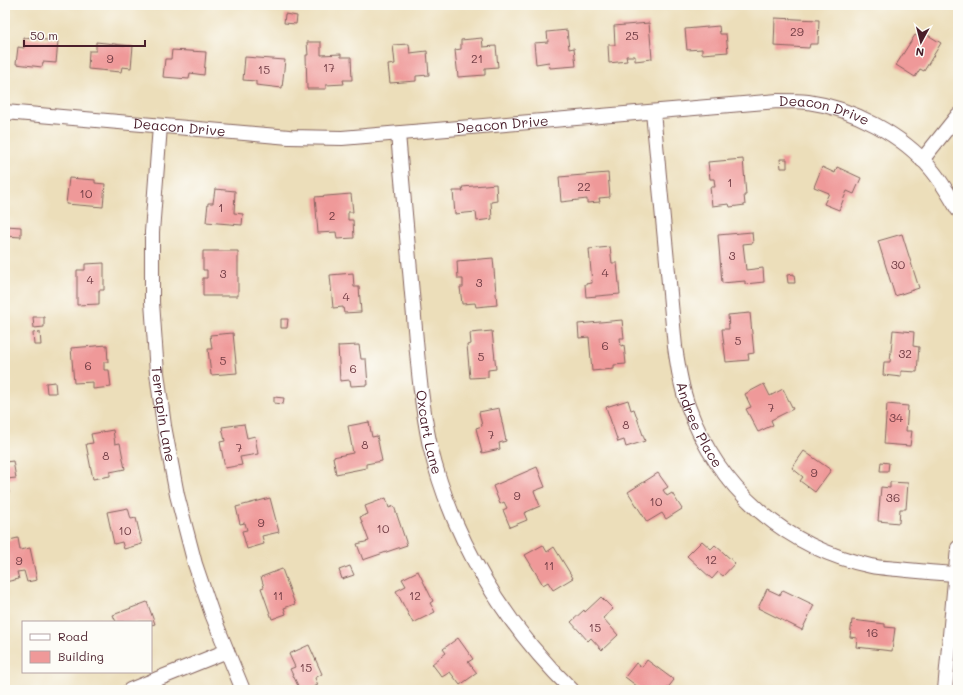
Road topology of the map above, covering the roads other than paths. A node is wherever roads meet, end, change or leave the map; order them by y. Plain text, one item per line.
1 (5, 112) edge
2 (653, 112) junction
3 (958, 115) edge
4 (160, 126) junction
5 (398, 134) junction
6 (922, 160) junction
7 (958, 210) edge
8 (958, 548) edge
9 (956, 574) junction
10 (227, 651) junction
11 (130, 690) edge
12 (243, 690) edge
13 (572, 690) edge
14 (945, 690) edge

1 - 4 street, Deacon Drive
2 - 5 street, Deacon Drive
2 - 6 street, Deacon Drive
2 - 9 street, Andree Place
3 - 6 street
4 - 5 street, Deacon Drive
4 - 10 street, Terrapin Lane
5 - 13 street, Oxcart Lane
6 - 7 street, Deacon Drive
8 - 9 street
9 - 14 street
10 - 11 street
10 - 12 street, Terrapin Lane

